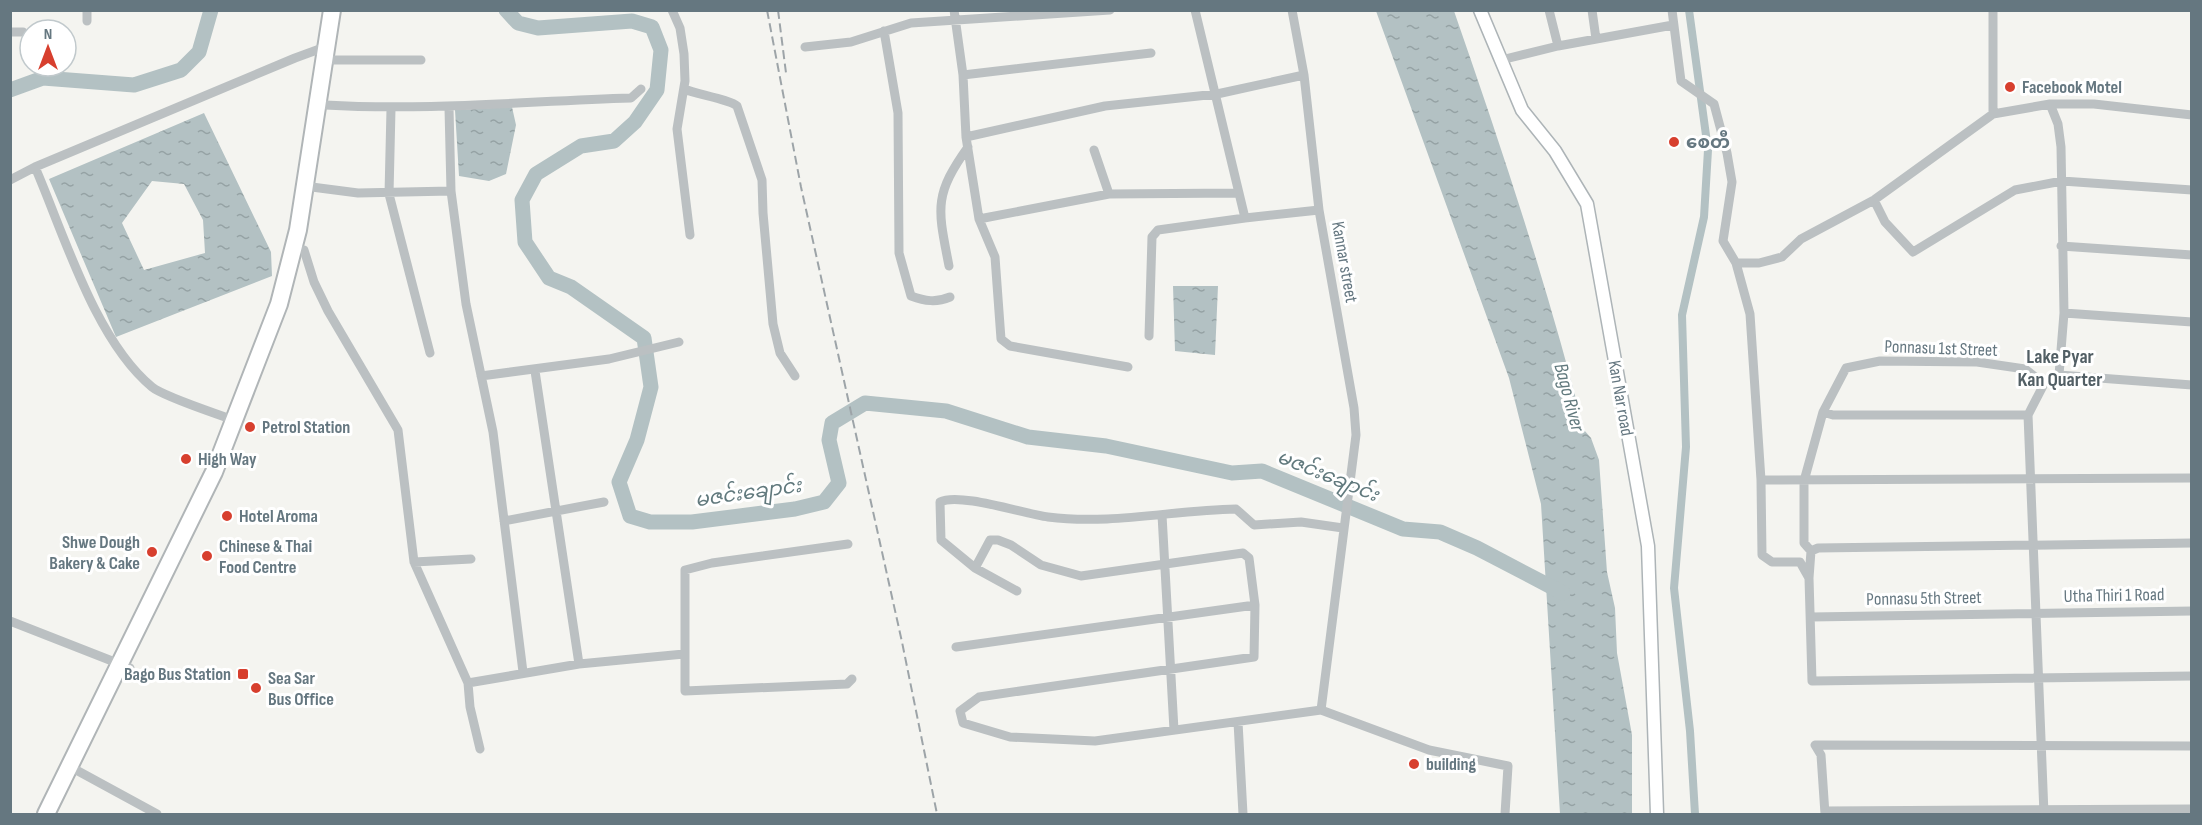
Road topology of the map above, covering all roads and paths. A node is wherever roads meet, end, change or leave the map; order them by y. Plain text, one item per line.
1 (87, 10) edge
2 (332, 10) edge
3 (341, 10) edge
4 (672, 10) edge
5 (1110, 10) edge
6 (1195, 10) edge
7 (1292, 10) edge
8 (1480, 10) edge
9 (1549, 10) edge
10 (1592, 10) edge
11 (1671, 10) edge
12 (1993, 10) edge
13 (955, 16) edge
14 (87, 21) dead end
15 (1673, 25) junction
16 (884, 31) junction
17 (1596, 39) junction
18 (1558, 46) junction
19 (805, 47) dead end
20 (1150, 53) dead end
21 (329, 54) junction
22 (421, 60) dead end
23 (1501, 60) junction
24 (963, 75) junction
25 (1304, 75) junction
26 (641, 89) dead end
27 (684, 89) junction
28 (1217, 94) junction
29 (2050, 104) junction
30 (325, 105) junction
31 (449, 108) junction
32 (391, 109) junction
33 (1993, 114) junction
34 (2192, 115) edge
35 (967, 142) junction
36 (1094, 150) dead end
37 (35, 167) junction
38 (10, 180) edge
39 (2062, 181) junction
40 (308, 187) junction
41 (2192, 190) edge
42 (451, 191) junction
43 (1238, 193) junction
44 (389, 194) junction
45 (1108, 194) junction
46 (1874, 200) junction
47 (1319, 210) junction
48 (1245, 218) junction
49 (979, 219) junction
50 (690, 235) dead end
51 (2061, 246) junction
52 (304, 250) junction
53 (2192, 255) edge
54 (1736, 263) junction
55 (949, 266) dead end
56 (950, 297) dead end
57 (2064, 313) junction
58 (2192, 322) edge
59 (1149, 336) dead end
60 (679, 342) dead end
61 (430, 353) dead end
62 (1128, 367) dead end
63 (535, 371) junction
64 (2059, 375) junction
65 (481, 376) junction
66 (795, 376) dead end
67 (2044, 384) junction
68 (2192, 385) edge
69 (1823, 412) junction
70 (2028, 415) junction
71 (237, 422) junction
72 (2030, 478) junction
73 (2192, 478) edge
74 (1761, 480) junction
75 (1804, 481) junction
76 (604, 502) dead end
77 (556, 512) junction
78 (1162, 515) junction
79 (504, 521) junction
80 (1343, 524) junction
81 (2192, 543) edge
82 (848, 544) dead end
83 (2034, 546) junction
84 (1811, 551) junction
85 (471, 559) dead end
86 (414, 562) junction
87 (1166, 566) junction
88 (975, 568) junction
89 (1809, 578) junction
90 (1017, 591) dead end
91 (1255, 605) junction
92 (2192, 611) edge
93 (2037, 612) junction
94 (1811, 617) junction
95 (1166, 618) junction
96 (10, 621) edge
97 (956, 647) dead end
98 (684, 654) junction
99 (579, 664) junction
100 (125, 666) junction
101 (1171, 668) junction
102 (523, 672) junction
103 (2192, 676) edge
104 (2037, 678) junction
105 (852, 679) dead end
106 (468, 683) junction
107 (1321, 710) junction
108 (1238, 722) junction
109 (1174, 730) junction
110 (2039, 746) junction
111 (2192, 746) edge
112 (480, 749) dead end
113 (78, 771) junction
114 (2192, 809) edge
115 (2043, 812) edge
116 (1825, 813) edge
117 (46, 814) edge
118 (57, 814) edge
119 (157, 814) edge
120 (1243, 814) edge
121 (1505, 814) edge
122 (1657, 814) edge

1 - 14 street
2 - 21 highway
3 - 21 highway
4 - 27 street
5 - 13 street
6 - 28 street
7 - 25 street, Kannar street
8 - 23 street, Kan Nar road
9 - 18 street
10 - 17 street
11 - 15 street
12 - 33 street
13 - 16 street
13 - 24 street
15 - 17 street
15 - 54 street
16 - 19 street
16 - 56 street
17 - 18 street
18 - 23 street
20 - 24 street
21 - 22 street
21 - 30 highway
21 - 37 street
21 - 40 highway
23 - 122 street, Kan Nar road
24 - 35 street
25 - 28 street
25 - 47 street, Kannar street
26 - 31 street
27 - 50 street
27 - 66 street
28 - 35 street
28 - 43 street
29 - 33 street
29 - 34 street
29 - 39 street
30 - 32 street
30 - 40 highway
31 - 32 street
31 - 42 street
32 - 44 street
33 - 46 street
35 - 49 street
35 - 55 street
36 - 45 street
37 - 38 street
37 - 71 street
39 - 41 street
39 - 46 street
39 - 51 street
40 - 44 street
40 - 52 highway
40 - 71 highway
42 - 44 street
42 - 65 street
43 - 45 street
43 - 48 street
44 - 61 street
45 - 49 street
46 - 54 street
47 - 48 street
47 - 80 street, Kannar street
48 - 59 street
49 - 62 street
51 - 53 street
51 - 57 street
52 - 71 highway
52 - 86 street
54 - 74 street
57 - 58 street
57 - 64 street
60 - 63 street
63 - 65 street
63 - 77 street
64 - 67 street
64 - 68 street
65 - 79 street
67 - 69 street, Ponnasu 1st Street
67 - 70 street
69 - 70 street
69 - 75 street, Ponnasu 1st Street
70 - 72 street
71 - 100 highway
72 - 73 street
72 - 75 street
72 - 83 street
74 - 75 street
74 - 89 street
75 - 84 street, Ponnasu 1st Street
76 - 77 street
77 - 79 street
77 - 99 street
78 - 80 street
78 - 87 street
78 - 88 street
79 - 102 street
80 - 107 street, Kannar street
81 - 83 street
82 - 98 street
83 - 84 street
83 - 93 street
84 - 89 street, Ponnasu 1st Street
85 - 86 street
86 - 106 street
87 - 88 street
87 - 91 street
87 - 95 street
88 - 90 street
89 - 94 street, Ponnasu 1st Street
91 - 95 street
91 - 101 street
92 - 93 street, Utha Thiri 1 Road
93 - 94 street, Ponnasu 5th Street
93 - 104 street
94 - 104 street, Ponnasu 1st Street
95 - 97 street
95 - 101 street
96 - 100 street
98 - 99 street
98 - 105 street
99 - 102 street
100 - 113 highway
100 - 117 highway
101 - 109 street
101 - 109 street
102 - 106 street
103 - 104 street
104 - 110 street
106 - 112 street
107 - 108 street
107 - 121 street
108 - 109 street
108 - 120 street
110 - 111 street
110 - 115 street
110 - 116 street
113 - 118 highway
113 - 119 street
114 - 115 street
115 - 116 street

